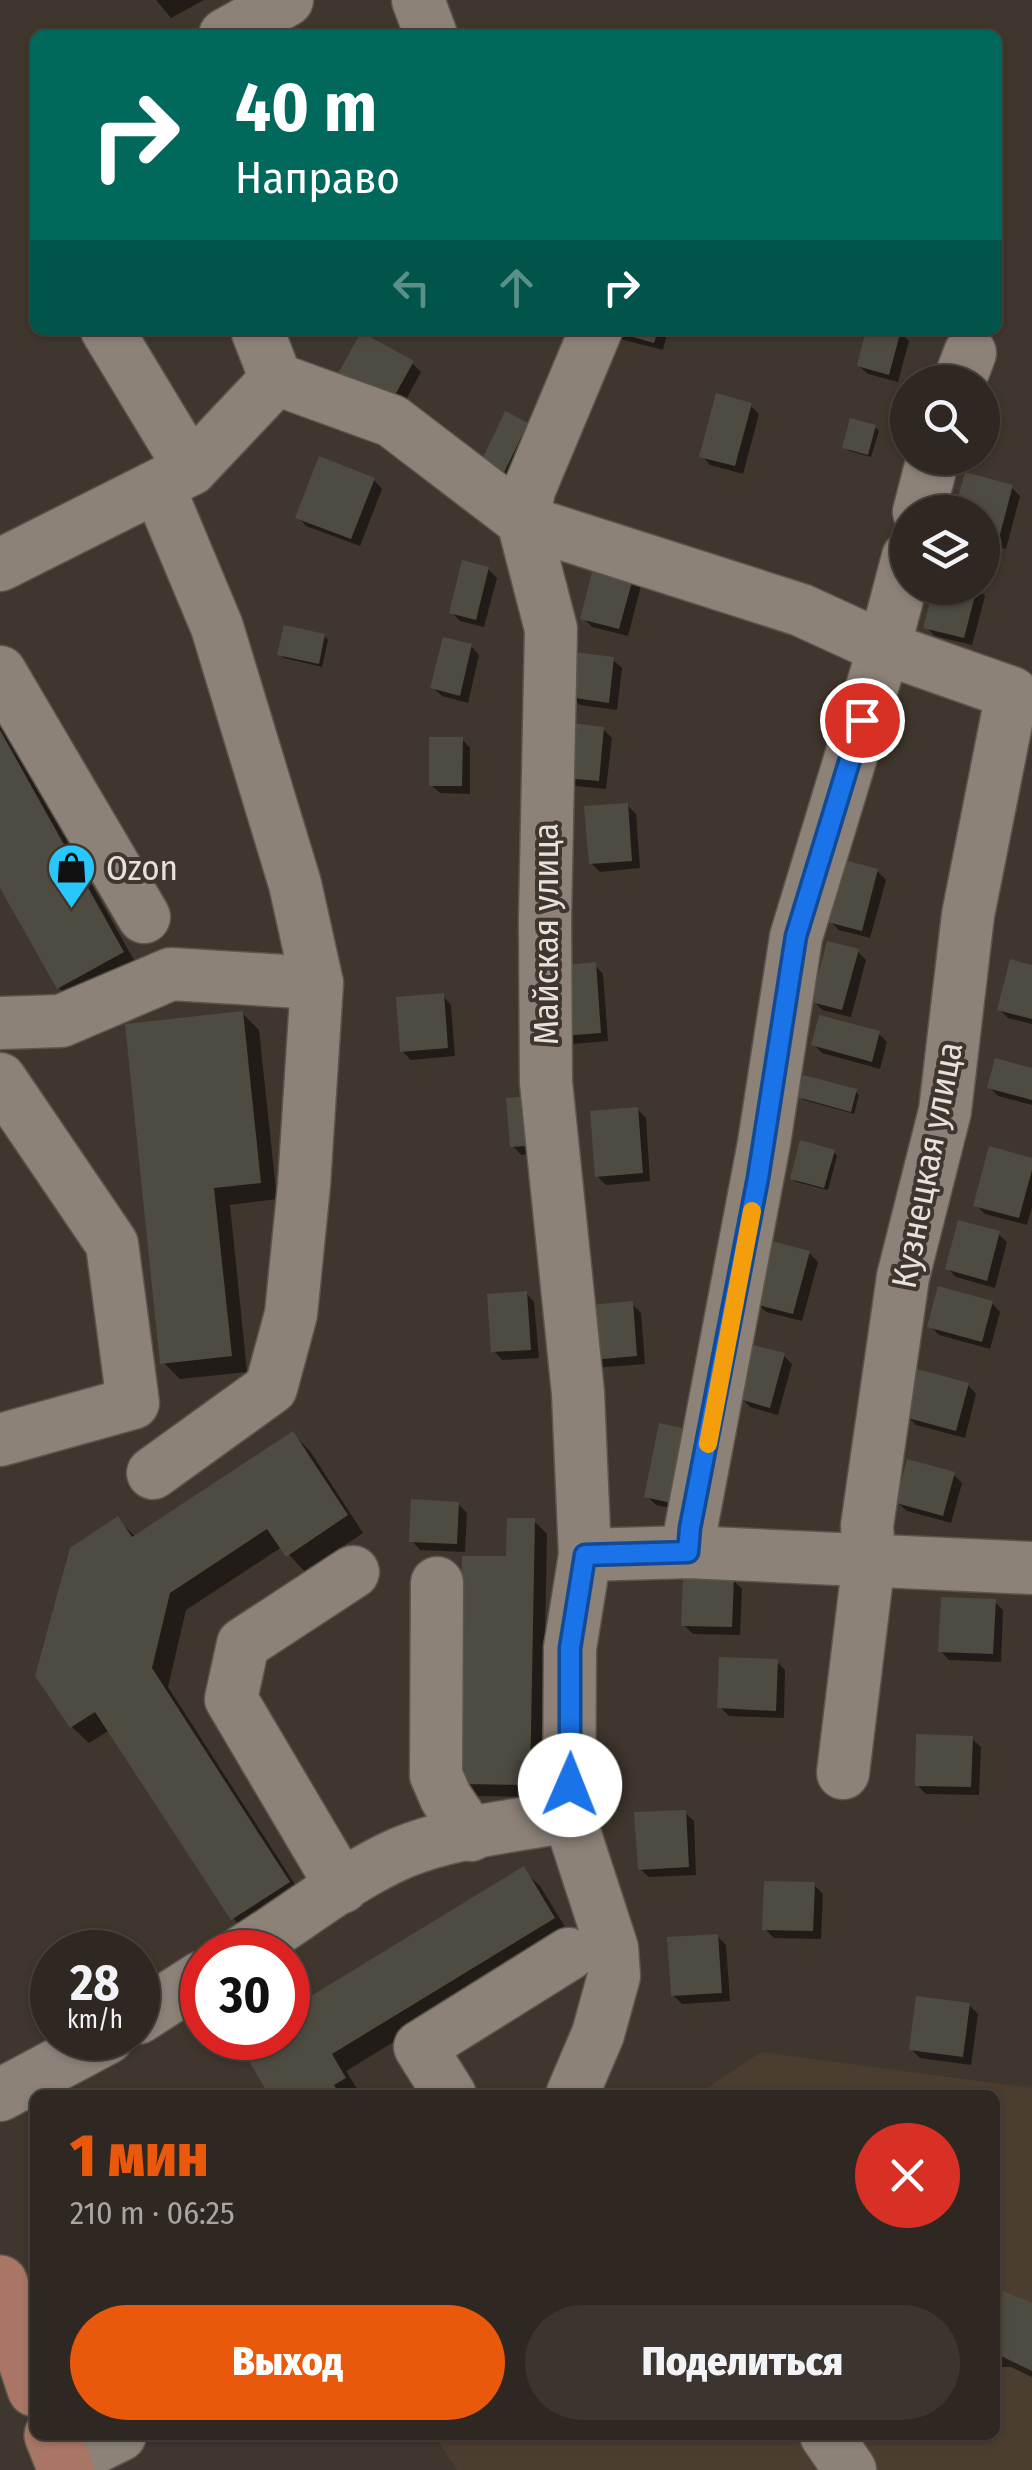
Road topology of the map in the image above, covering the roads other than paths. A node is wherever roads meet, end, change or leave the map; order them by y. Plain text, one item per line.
1 (287, 0) edge
2 (418, 0) edge
3 (234, 30) edge
4 (429, 30) edge
5 (109, 335) edge
6 (259, 335) edge
7 (594, 335) edge
8 (276, 378) junction
9 (174, 478) junction
10 (522, 521) junction
11 (0, 564) edge
12 (895, 605) edge
13 (884, 648) junction
14 (0, 672) edge
15 (144, 918) dead end
16 (316, 983) junction
17 (0, 1024) edge
18 (0, 1080) edge
19 (0, 1440) edge
20 (154, 1473) dead end
21 (688, 1552) junction
22 (585, 1555) junction
23 (869, 1560) junction
24 (1032, 1568) edge
25 (353, 1572) dead end
26 (437, 1583) dead end
27 (843, 1773) dead end
28 (569, 1816) junction
29 (471, 1835) junction
30 (342, 1887) junction
31 (276, 1930) edge
32 (569, 1954) dead end
33 (66, 2060) edge
34 (447, 2090) edge
35 (574, 2090) edge
36 (0, 2095) edge
37 (0, 2283) edge
38 (30, 2374) edge
39 (106, 2440) edge
40 (829, 2440) edge
41 (61, 2456) edge
42 (850, 2470) edge

1 - 3 street
2 - 4 street
5 - 9 street
6 - 8 street
7 - 10 street
8 - 9 street
8 - 10 street
9 - 11 street
9 - 16 street
10 - 13 street
10 - 22 street, Майская улица
12 - 13 street
13 - 21 street
13 - 23 street, Кузнецкая улица
14 - 15 street
16 - 17 street
16 - 20 street
18 - 19 street
21 - 22 street
21 - 23 street
22 - 28 street, Майская улица
23 - 24 street
23 - 27 street, Кузнецкая улица
25 - 30 street
26 - 29 street
28 - 29 street
28 - 35 street, Майская улица
29 - 30 street
30 - 31 street
32 - 34 street
33 - 36 street
37 - 38 main road
39 - 41 street
40 - 42 street

